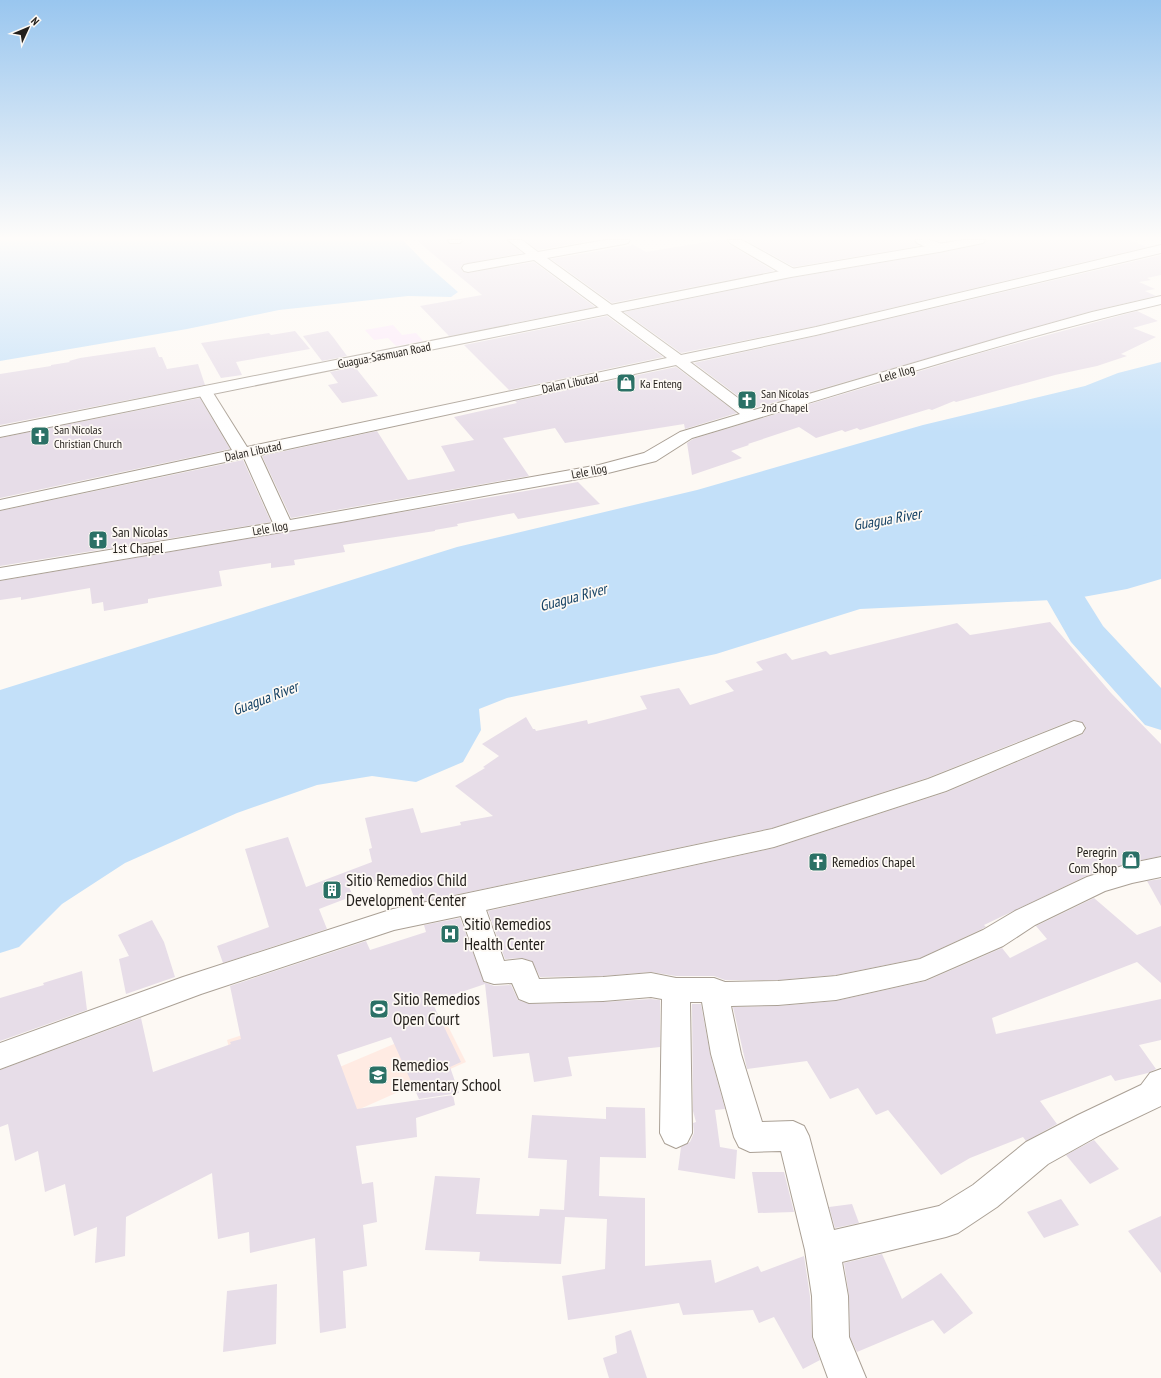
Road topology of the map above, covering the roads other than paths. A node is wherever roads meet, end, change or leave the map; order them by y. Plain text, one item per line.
1 (604, 304) edge
2 (640, 304) edge
3 (928, 304) edge
4 (1142, 304) edge
5 (612, 310) junction
6 (677, 360) junction
7 (205, 391) junction
8 (752, 416) junction
9 (0, 432) edge
10 (246, 453) junction
11 (0, 505) edge
12 (284, 526) junction
13 (0, 574) edge
14 (1074, 728) dead end
15 (1161, 867) edge
16 (470, 904) junction
17 (676, 990) junction
18 (714, 990) junction
19 (0, 1056) edge
20 (1161, 1083) edge
21 (676, 1133) dead end
22 (822, 1250) junction
23 (847, 1378) edge

1 - 5 street
2 - 5 street, Guagua-Sasmuan Road
3 - 6 street, Dalan Libutad
4 - 8 street, Lele Ilog
5 - 6 street
5 - 7 street, Guagua-Sasmuan Road
6 - 8 street
6 - 10 street, Dalan Libutad
7 - 9 street, Guagua-Sasmuan Road
7 - 10 street
8 - 12 street, Lele Ilog
10 - 11 street, Dalan Libutad
10 - 12 street
12 - 13 street, Lele Ilog
14 - 16 street
15 - 18 street
16 - 17 street
16 - 19 street
17 - 18 street
17 - 21 street
18 - 22 street
20 - 22 street
22 - 23 street

